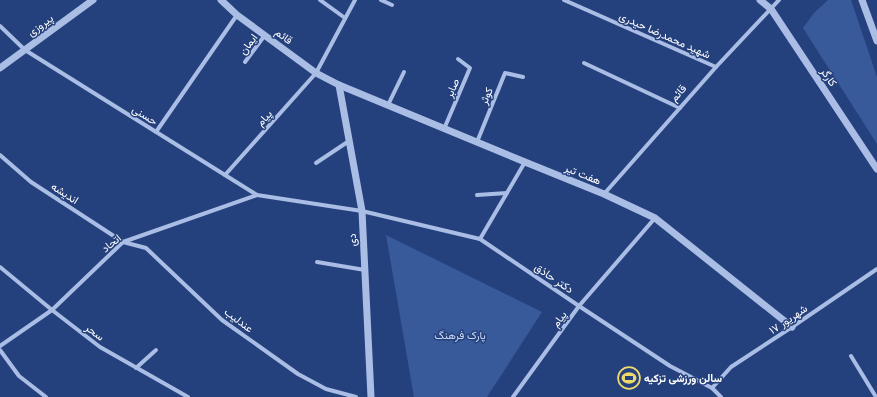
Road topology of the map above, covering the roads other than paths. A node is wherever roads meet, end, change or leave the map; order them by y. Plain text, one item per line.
1 (93, 0) edge
2 (221, 0) edge
3 (320, 0) edge
4 (355, 0) edge
5 (381, 0) edge
6 (564, 0) edge
7 (760, 0) edge
8 (779, 0) edge
9 (862, 0) edge
10 (392, 5) dead end
11 (771, 9) junction
12 (237, 15) junction
13 (345, 18) junction
14 (0, 26) edge
15 (265, 36) junction
16 (877, 41) edge
17 (25, 50) junction
18 (458, 59) dead end
19 (245, 62) dead end
20 (584, 63) dead end
21 (716, 67) junction
22 (0, 68) edge
23 (404, 72) dead end
24 (316, 73) junction
25 (523, 77) dead end
26 (339, 85) junction
27 (388, 105) junction
28 (680, 108) junction
29 (444, 129) junction
30 (156, 132) junction
31 (349, 141) junction
32 (477, 142) junction
33 (0, 155) edge
34 (525, 162) junction
35 (316, 163) dead end
36 (877, 169) edge
37 (226, 175) junction
38 (507, 193) junction
39 (604, 194) junction
40 (257, 195) junction
41 (477, 195) dead end
42 (362, 211) junction
43 (655, 218) junction
44 (480, 239) junction
45 (123, 242) junction
46 (317, 262) dead end
47 (0, 267) edge
48 (365, 270) junction
49 (877, 270) edge
50 (579, 306) junction
51 (52, 310) junction
52 (792, 327) junction
53 (0, 346) edge
54 (0, 350) edge
55 (156, 350) dead end
56 (851, 356) dead end
57 (136, 368) junction
58 (712, 388) junction
59 (46, 397) edge
60 (188, 397) edge
61 (356, 397) edge
62 (371, 397) edge
63 (513, 397) edge
64 (721, 397) edge
65 (876, 397) edge

1 - 17 street, پیروزی
2 - 12 street, قائم
3 - 13 street
4 - 13 street, پیام
5 - 10 street
6 - 21 street, شهید محمدرضا حیدری
7 - 11 street, کارگر
8 - 11 street
9 - 16 street
11 - 21 street, قائم
11 - 36 street, کارگر
12 - 15 street, قائم
12 - 30 street
13 - 24 street, پیام
14 - 17 street, حسنی
15 - 19 street, ایمان
15 - 24 street, قائم
17 - 22 street, پیروزی
17 - 30 street, حسنی
18 - 29 street, صابر
20 - 28 street
21 - 28 street, قائم
23 - 27 street
24 - 26 street, قائم
24 - 37 street, پیام
25 - 32 street, کوثر
26 - 27 street, هفت تیر
26 - 31 street, دی
27 - 29 street, هفت تیر
28 - 39 street, قائم
29 - 32 street, هفت تیر
30 - 37 street, حسنی
31 - 35 street
31 - 42 street, دی
32 - 34 street, هفت تیر
33 - 45 street, اندیشه
34 - 38 street
34 - 39 street, هفت تیر
37 - 40 street, حسنی
38 - 41 street
38 - 44 street
39 - 43 street, هفت تیر
40 - 42 street, دکتر حاذق
40 - 45 street, اتحاد
42 - 44 street, دکتر حاذق
42 - 48 street, دی
43 - 50 street, پیام
43 - 52 street, هفت تیر
44 - 50 street, دکتر حاذق
45 - 51 street, اتحاد
45 - 61 street, عندلیب
46 - 48 street
47 - 51 street, سحر
48 - 62 street, دی
49 - 52 street, ۱۷ شهریور
50 - 58 street, دکتر حاذق
50 - 63 street, پیام
51 - 53 street, اتحاد
51 - 57 street, سحر
52 - 58 street, ۱۷ شهریور
54 - 59 street
55 - 57 street
56 - 65 street
57 - 60 street, سحر
58 - 64 street, دکتر حاذق

